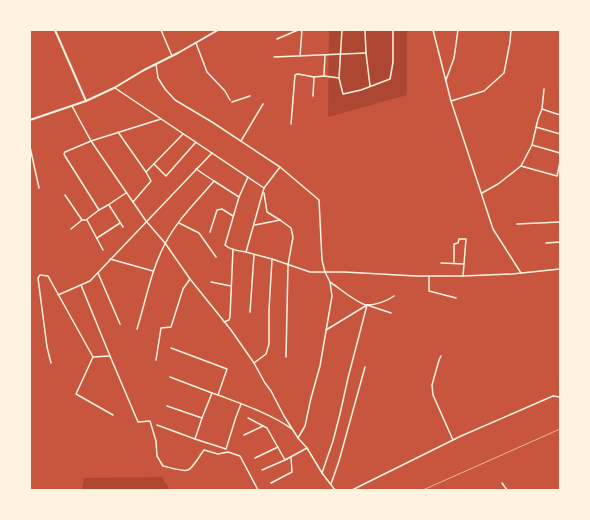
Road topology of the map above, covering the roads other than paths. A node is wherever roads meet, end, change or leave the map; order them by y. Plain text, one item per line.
1 (55, 30) edge
2 (161, 30) edge
3 (218, 30) edge
4 (298, 30) edge
5 (302, 30) edge
6 (342, 30) edge
7 (365, 30) edge
8 (393, 30) edge
9 (433, 30) edge
10 (458, 30) edge
11 (511, 30) edge
12 (277, 39) dead end
13 (196, 43) junction
14 (366, 53) junction
15 (340, 54) junction
16 (325, 55) junction
17 (172, 56) junction
18 (300, 56) junction
19 (274, 57) dead end
20 (156, 64) junction
21 (324, 76) junction
22 (314, 77) junction
23 (339, 78) junction
24 (446, 80) junction
25 (370, 87) junction
26 (114, 88) junction
27 (544, 89) dead end
28 (250, 96) dead end
29 (313, 96) dead end
30 (230, 100) dead end
31 (86, 101) junction
32 (451, 101) junction
33 (232, 102) dead end
34 (263, 104) dead end
35 (72, 106) junction
36 (542, 109) junction
37 (560, 115) edge
38 (161, 119) junction
39 (30, 120) edge
40 (291, 124) dead end
41 (536, 127) junction
42 (118, 132) junction
43 (183, 134) junction
44 (560, 134) edge
45 (91, 141) junction
46 (241, 141) junction
47 (196, 142) junction
48 (532, 145) junction
49 (30, 147) edge
50 (212, 153) junction
51 (560, 153) edge
52 (560, 162) edge
53 (154, 164) junction
54 (521, 166) junction
55 (280, 167) junction
56 (196, 169) junction
57 (146, 172) junction
58 (248, 176) junction
59 (214, 181) junction
60 (39, 188) dead end
61 (264, 188) junction
62 (263, 191) junction
63 (126, 193) junction
64 (482, 193) junction
65 (66, 195) dead end
66 (239, 197) junction
67 (133, 202) junction
68 (108, 205) junction
69 (100, 210) junction
70 (233, 216) junction
71 (82, 220) junction
72 (86, 220) junction
73 (280, 220) junction
74 (146, 222) junction
75 (179, 222) junction
76 (560, 222) edge
77 (120, 223) junction
78 (517, 224) dead end
79 (254, 226) junction
80 (123, 227) dead end
81 (71, 229) dead end
82 (210, 232) dead end
83 (96, 239) junction
84 (560, 242) edge
85 (165, 243) junction
86 (546, 243) dead end
87 (233, 249) junction
88 (103, 250) dead end
89 (246, 252) junction
90 (254, 255) junction
91 (216, 257) dead end
92 (110, 259) junction
93 (272, 259) junction
94 (454, 262) dead end
95 (441, 263) dead end
96 (464, 264) junction
97 (288, 265) junction
98 (560, 269) edge
99 (153, 270) junction
100 (325, 272) junction
101 (98, 273) junction
102 (521, 273) junction
103 (429, 276) junction
104 (463, 276) junction
105 (190, 279) junction
106 (211, 282) dead end
107 (330, 282) junction
108 (81, 285) junction
109 (231, 286) junction
110 (58, 295) junction
111 (394, 296) dead end
112 (456, 298) dead end
113 (367, 305) junction
114 (250, 312) dead end
115 (391, 313) dead end
116 (224, 322) junction
117 (120, 324) dead end
118 (137, 329) dead end
119 (326, 330) junction
120 (171, 348) dead end
121 (110, 356) junction
122 (442, 356) dead end
123 (93, 357) junction
124 (286, 357) dead end
125 (156, 360) dead end
126 (51, 363) dead end
127 (254, 363) junction
128 (365, 368) dead end
129 (170, 377) dead end
130 (212, 394) junction
131 (218, 395) junction
132 (560, 397) edge
133 (241, 404) junction
134 (167, 406) dead end
135 (113, 415) dead end
136 (202, 418) junction
137 (248, 418) dead end
138 (157, 425) dead end
139 (263, 426) junction
140 (294, 430) junction
141 (244, 435) dead end
142 (298, 438) junction
143 (195, 439) junction
144 (453, 440) junction
145 (278, 448) junction
146 (307, 448) junction
147 (291, 457) junction
148 (255, 458) dead end
149 (285, 460) junction
150 (262, 470) dead end
151 (322, 473) junction
152 (271, 483) dead end
153 (502, 483) dead end
154 (331, 484) junction
155 (258, 490) edge
156 (335, 490) edge
157 (352, 490) edge
158 (507, 490) edge

1 - 31 main road
2 - 17 street
3 - 13 main road
4 - 12 street
5 - 18 street
6 - 15 street
7 - 14 street
8 - 25 street
9 - 24 street
10 - 24 street
11 - 32 street
13 - 17 main road
13 - 30 street
14 - 15 street
14 - 25 street
15 - 16 street
15 - 23 street
16 - 18 street
16 - 21 street
17 - 20 main road
18 - 19 street
20 - 26 main road
20 - 46 street
21 - 22 street
21 - 23 street
22 - 29 street
22 - 40 street
23 - 25 street
24 - 32 street
26 - 31 main road
26 - 38 street
27 - 36 street
28 - 33 street
31 - 35 main road
32 - 64 street
34 - 46 street
35 - 39 main road
35 - 45 street
36 - 37 street
36 - 41 street
38 - 42 street
38 - 43 street
41 - 44 street
41 - 48 street
42 - 45 street
42 - 57 street
43 - 47 street
43 - 53 street
45 - 63 street
45 - 69 street
46 - 55 street
47 - 50 street
47 - 53 street
48 - 51 street
48 - 54 street
49 - 60 street
50 - 56 street
50 - 58 street
52 - 54 street
53 - 57 street
54 - 64 street
55 - 61 street
55 - 100 street
56 - 59 street
56 - 74 street
57 - 67 street
58 - 61 street
58 - 66 street
59 - 66 street
59 - 75 street
61 - 62 street
62 - 73 street
62 - 79 street
63 - 67 street
63 - 68 street
64 - 102 street
65 - 71 street
66 - 70 street
67 - 74 street
68 - 69 street
68 - 77 street
69 - 72 street
70 - 82 street
70 - 87 street
71 - 72 street
71 - 81 street
72 - 83 street
73 - 79 street
73 - 97 street
74 - 85 street
74 - 92 street
75 - 85 street
75 - 91 street
76 - 78 street
77 - 80 street
77 - 83 street
79 - 89 street
83 - 88 street
84 - 86 street
85 - 99 street
85 - 105 street
87 - 89 street
87 - 109 street
89 - 90 street
90 - 93 street
90 - 114 street
92 - 99 street
92 - 101 street
93 - 97 street
93 - 127 street
94 - 96 street
95 - 96 street
96 - 104 street
97 - 100 street
97 - 124 street
98 - 102 street
99 - 118 street
100 - 103 street
100 - 107 street
101 - 108 street
101 - 117 street
102 - 104 street
103 - 104 street
103 - 112 street
105 - 116 street
105 - 125 street
106 - 109 street
107 - 113 street
107 - 119 street
108 - 110 street
108 - 121 street
109 - 116 street
110 - 123 street
110 - 126 street
111 - 113 street
113 - 115 street
113 - 119 street
113 - 151 street
116 - 127 street
119 - 142 street
120 - 131 street
121 - 123 street
121 - 155 street
122 - 144 street
123 - 135 street
127 - 140 street
128 - 154 street
129 - 130 street
130 - 131 street
130 - 136 street
131 - 133 street
132 - 144 street
133 - 140 street
133 - 143 street
134 - 136 street
136 - 143 street
137 - 139 street
138 - 143 street
139 - 141 street
139 - 145 street
140 - 142 street
142 - 146 street
144 - 157 street
145 - 148 street
145 - 149 street
146 - 147 street
146 - 151 street
147 - 149 street
147 - 152 street
149 - 150 street
151 - 154 street
153 - 158 street
154 - 156 street

